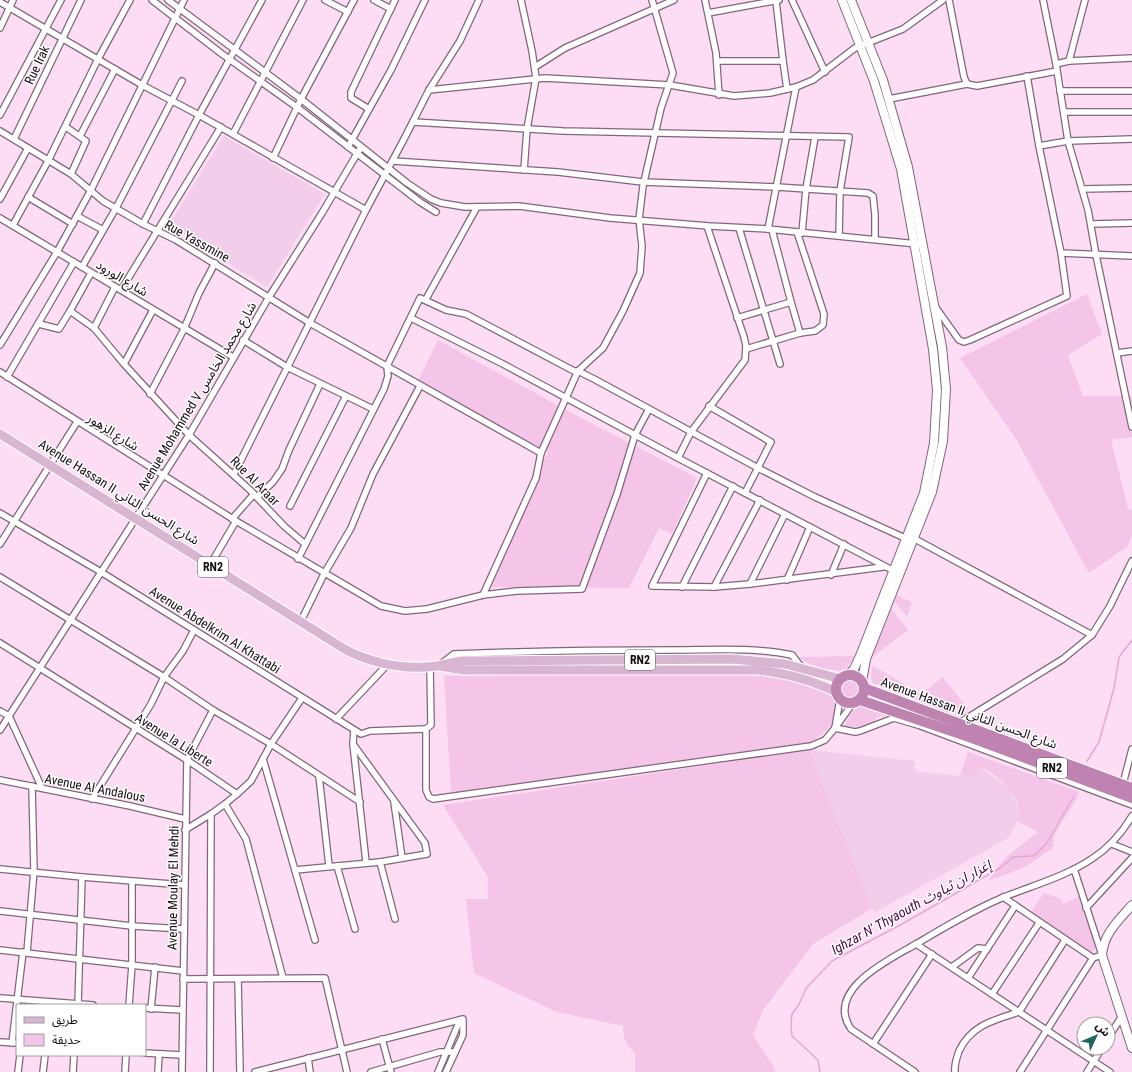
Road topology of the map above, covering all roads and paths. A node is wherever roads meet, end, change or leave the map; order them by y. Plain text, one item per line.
1 (13, 0) edge
2 (61, 0) edge
3 (81, 0) edge
4 (130, 0) edge
5 (152, 0) edge
6 (168, 0) edge
7 (184, 0) edge
8 (262, 0) edge
9 (303, 0) edge
10 (325, 0) edge
11 (354, 0) edge
12 (374, 0) edge
13 (395, 0) edge
14 (425, 0) edge
15 (478, 0) edge
16 (521, 0) edge
17 (652, 0) edge
18 (674, 0) edge
19 (705, 0) edge
20 (778, 0) edge
21 (792, 0) edge
22 (842, 0) edge
23 (851, 0) edge
24 (942, 0) edge
25 (949, 0) edge
26 (1043, 0) edge
27 (1085, 0) edge
28 (0, 2) edge
29 (753, 2) edge
30 (10, 8) junction
31 (180, 9) junction
32 (391, 9) junction
33 (654, 10) junction
34 (348, 12) junction
35 (708, 13) junction
36 (176, 19) junction
37 (0, 28) edge
38 (46, 29) junction
39 (62, 37) junction
40 (865, 44) junction
41 (235, 51) junction
42 (1132, 58) edge
43 (98, 59) junction
44 (229, 59) junction
45 (717, 61) junction
46 (783, 61) junction
47 (1069, 61) junction
48 (1056, 64) junction
49 (535, 67) junction
50 (115, 69) junction
51 (1057, 71) junction
52 (265, 72) junction
53 (825, 72) junction
54 (1027, 76) junction
55 (536, 78) junction
56 (182, 81) dead end
57 (261, 81) junction
58 (968, 84) junction
59 (142, 85) junction
60 (670, 85) junction
61 (796, 87) junction
62 (787, 89) junction
63 (429, 90) junction
64 (1060, 91) junction
65 (1132, 91) edge
66 (719, 94) junction
67 (301, 99) junction
68 (889, 99) junction
69 (171, 100) junction
70 (298, 108) junction
71 (369, 109) junction
72 (1064, 112) junction
73 (1132, 112) edge
74 (0, 115) edge
75 (199, 115) junction
76 (413, 122) junction
77 (66, 127) junction
78 (221, 127) junction
79 (527, 129) junction
80 (0, 131) edge
81 (656, 133) junction
82 (234, 134) junction
83 (786, 134) junction
84 (80, 136) junction
85 (815, 137) junction
86 (14, 139) junction
87 (1132, 139) edge
88 (353, 141) junction
89 (1068, 141) junction
90 (1039, 146) junction
91 (348, 147) junction
92 (361, 147) junction
93 (28, 148) junction
94 (356, 154) junction
95 (273, 158) junction
96 (48, 161) junction
97 (393, 161) junction
98 (389, 168) junction
99 (524, 170) junction
100 (71, 174) junction
101 (385, 174) junction
102 (643, 182) junction
103 (777, 186) junction
104 (1132, 188) edge
105 (806, 189) junction
106 (1082, 189) junction
107 (91, 190) junction
108 (840, 192) junction
109 (334, 194) junction
110 (28, 197) junction
111 (0, 199) edge
112 (476, 207) junction
113 (116, 208) junction
114 (366, 210) junction
115 (436, 212) dead end
116 (77, 216) junction
117 (0, 218) edge
118 (638, 219) junction
119 (1132, 223) edge
120 (73, 224) junction
121 (143, 224) junction
122 (1091, 224) junction
123 (13, 225) junction
124 (707, 226) junction
125 (739, 228) junction
126 (770, 229) junction
127 (103, 230) junction
128 (157, 231) junction
129 (800, 232) junction
130 (839, 236) junction
131 (875, 239) junction
132 (914, 244) junction
133 (923, 245) junction
134 (57, 252) junction
135 (1061, 253) junction
136 (1096, 255) junction
137 (1132, 256) edge
138 (74, 262) junction
139 (215, 263) junction
140 (82, 267) junction
141 (91, 273) junction
142 (118, 289) junction
143 (269, 297) junction
144 (426, 299) junction
145 (791, 302) junction
146 (934, 305) junction
147 (153, 310) junction
148 (763, 310) junction
149 (70, 311) junction
150 (411, 318) junction
151 (737, 318) junction
152 (310, 323) junction
153 (39, 324) junction
154 (94, 328) junction
155 (184, 329) junction
156 (800, 333) junction
157 (243, 340) junction
158 (773, 341) junction
159 (0, 345) edge
160 (746, 349) junction
161 (1132, 351) edge
162 (1117, 353) junction
163 (233, 357) junction
164 (124, 364) junction
165 (780, 364) dead end
166 (387, 366) junction
167 (287, 367) junction
168 (578, 371) junction
169 (0, 372) edge
170 (8, 377) junction
171 (320, 384) junction
172 (420, 386) junction
173 (1132, 388) edge
174 (1124, 389) junction
175 (150, 394) junction
176 (346, 396) junction
177 (565, 398) junction
178 (709, 406) junction
179 (373, 409) junction
180 (649, 409) junction
181 (77, 422) junction
182 (1132, 427) edge
183 (691, 432) junction
184 (0, 434) edge
185 (189, 435) junction
186 (636, 436) junction
187 (541, 453) junction
188 (678, 458) junction
189 (51, 465) junction
190 (758, 468) junction
191 (707, 473) junction
192 (234, 474) junction
193 (162, 475) junction
194 (733, 486) junction
195 (745, 493) junction
196 (255, 495) junction
197 (760, 500) junction
198 (290, 506) dead end
199 (0, 512) edge
200 (785, 514) junction
201 (136, 518) junction
202 (234, 520) junction
203 (14, 521) junction
204 (810, 527) junction
205 (911, 539) junction
206 (0, 544) edge
207 (305, 544) junction
208 (844, 544) junction
209 (298, 558) junction
210 (1132, 561) edge
211 (210, 566) junction
212 (883, 567) junction
213 (894, 571) junction
214 (101, 572) junction
215 (324, 574) junction
216 (831, 575) junction
217 (0, 577) edge
218 (787, 580) junction
219 (750, 584) junction
220 (682, 587) junction
221 (714, 587) junction
222 (483, 595) junction
223 (69, 621) junction
224 (301, 621) junction
225 (194, 630) junction
226 (1092, 635) junction
227 (0, 643) edge
228 (387, 665) junction
229 (434, 666) junction
230 (38, 668) junction
231 (164, 677) junction
232 (844, 677) junction
233 (863, 685) junction
234 (838, 696) junction
235 (302, 698) junction
236 (856, 702) junction
237 (213, 710) junction
238 (0, 711) edge
239 (8, 716) junction
240 (336, 719) junction
241 (960, 722) junction
242 (835, 728) junction
243 (135, 729) junction
244 (426, 729) junction
245 (0, 730) edge
246 (354, 730) junction
247 (271, 744) junction
248 (353, 744) junction
249 (1132, 749) edge
250 (263, 759) junction
251 (187, 760) junction
252 (319, 776) junction
253 (0, 780) edge
254 (1124, 780) junction
255 (1132, 783) edge
256 (32, 786) junction
257 (42, 788) junction
258 (1132, 788) edge
259 (237, 794) junction
260 (1132, 798) edge
261 (92, 799) junction
262 (393, 800) junction
263 (360, 802) junction
264 (225, 804) junction
265 (1132, 805) edge
266 (211, 814) junction
267 (1132, 816) edge
268 (185, 819) junction
269 (185, 830) junction
270 (1112, 844) junction
271 (1132, 852) edge
272 (402, 858) junction
273 (1132, 858) edge
274 (366, 862) junction
275 (380, 862) junction
276 (329, 866) junction
277 (337, 866) junction
278 (0, 869) edge
279 (1074, 869) junction
280 (295, 870) junction
281 (34, 872) junction
282 (82, 877) junction
283 (132, 882) junction
284 (184, 885) junction
285 (1003, 897) junction
286 (1132, 905) edge
287 (1014, 906) junction
288 (1086, 908) junction
289 (0, 911) edge
290 (30, 915) junction
291 (394, 919) dead end
292 (82, 920) junction
293 (1039, 923) junction
294 (132, 926) junction
295 (184, 929) junction
296 (355, 929) dead end
297 (315, 940) dead end
298 (1065, 940) junction
299 (916, 944) junction
300 (986, 949) junction
301 (0, 950) edge
302 (25, 952) junction
303 (932, 954) junction
304 (1102, 955) junction
305 (79, 958) junction
306 (1093, 958) junction
307 (132, 965) junction
308 (155, 967) junction
309 (952, 968) junction
310 (183, 971) junction
311 (283, 978) junction
312 (968, 978) junction
313 (183, 979) junction
314 (238, 979) junction
315 (209, 980) junction
316 (992, 994) junction
317 (0, 998) edge
318 (17, 999) junction
319 (17, 1004) edge
320 (49, 1004) edge
321 (78, 1004) edge
322 (129, 1004) edge
323 (148, 1008) edge
324 (182, 1010) junction
325 (1019, 1012) junction
326 (16, 1014) edge
327 (1122, 1015) junction
328 (462, 1020) junction
329 (1116, 1025) edge
330 (1047, 1030) junction
331 (382, 1039) junction
332 (0, 1042) edge
333 (14, 1043) edge
334 (873, 1044) junction
335 (1132, 1048) edge
336 (342, 1049) junction
337 (448, 1051) junction
338 (455, 1052) junction
339 (146, 1053) edge
340 (160, 1055) junction
341 (182, 1055) junction
342 (20, 1056) edge
343 (45, 1056) edge
344 (74, 1056) edge
345 (126, 1056) edge
346 (1097, 1056) edge
347 (308, 1058) junction
348 (1094, 1062) junction
349 (277, 1069) edge
350 (390, 1069) edge
351 (18, 1072) edge
352 (43, 1072) edge
353 (73, 1072) edge
354 (125, 1072) edge
355 (158, 1072) edge
356 (182, 1072) edge
357 (210, 1072) edge
358 (240, 1072) edge
359 (255, 1072) edge
360 (310, 1072) edge
361 (347, 1072) edge
362 (371, 1072) edge
363 (438, 1072) edge
364 (446, 1072) edge
365 (915, 1072) edge
366 (955, 1072) edge
367 (1020, 1072) edge
368 (1087, 1072) edge
369 (1110, 1072) edge

1 - 30 street
2 - 38 street
3 - 39 street, Rue Irak
4 - 43 street
5 - 36 street
6 - 31 street
7 - 31 street
8 - 41 street
9 - 52 street
10 - 34 street
11 - 34 street
12 - 32 street
13 - 32 street
14 - 71 street
15 - 63 street
16 - 49 street
17 - 33 street
18 - 33 street
19 - 35 street
20 - 29 street
20 - 46 street
21 - 53 street
22 - 40 street
23 - 40 street
24 - 40 street
25 - 58 street
26 - 48 street
27 - 47 street
28 - 30 street
29 - 35 street
30 - 37 street
30 - 38 street
31 - 36 street
31 - 41 street
32 - 71 street
33 - 49 street
33 - 60 street
34 - 67 street
35 - 45 street
36 - 44 street
36 - 59 street
38 - 39 street
38 - 74 street
39 - 43 street
39 - 86 street, Rue Irak
40 - 53 street
40 - 68 street
40 - 132 street
41 - 44 street
41 - 52 street
42 - 47 street
43 - 50 street
43 - 77 street
44 - 57 street
44 - 75 street
45 - 46 street
45 - 66 street
46 - 62 street
47 - 48 street
48 - 51 street
49 - 55 street
50 - 59 street
50 - 84 street
51 - 54 street
51 - 64 street
52 - 57 street
52 - 67 street
53 - 61 street
54 - 58 street
54 - 90 street
55 - 60 street
55 - 63 street
55 - 79 street
56 - 69 street
57 - 70 street
57 - 82 street
58 - 68 street
59 - 69 street
59 - 107 street
60 - 66 street
60 - 81 street
61 - 62 street
61 - 83 street
62 - 66 street
63 - 76 street
64 - 65 street
64 - 72 street
67 - 70 street
67 - 88 street
68 - 133 street
69 - 75 street
69 - 113 street
70 - 91 street
70 - 95 street
71 - 88 street
72 - 73 street
72 - 89 street
75 - 78 street
75 - 121 street
76 - 79 street
76 - 97 street
77 - 84 street
77 - 96 street
78 - 82 street
78 - 128 street
79 - 81 street
79 - 99 street
80 - 86 street, Rue Yassmine
81 - 83 street
81 - 102 street
82 - 95 street
83 - 85 street
83 - 103 street
84 - 100 street
85 - 105 street
85 - 108 street
86 - 93 street, Rue Yassmine
87 - 89 street
88 - 91 street
88 - 92 street
89 - 90 street
89 - 106 street
90 - 135 street
91 - 94 street
92 - 94 street, Avenue Mohammed V شارع محمد الخامس
92 - 98 street
93 - 96 street, Rue Yassmine
93 - 111 street
94 - 101 street
94 - 109 street, Avenue Mohammed V شارع محمد الخامس
95 - 109 street
96 - 100 street, Rue Yassmine
96 - 110 street
97 - 98 street
97 - 99 street
98 - 101 street
98 - 112 street
99 - 102 street
100 - 107 street, Rue Yassmine
101 - 114 street
101 - 115 street
102 - 103 street
102 - 118 street
103 - 105 street
103 - 126 street
104 - 106 street
105 - 108 street
105 - 129 street
106 - 122 street
107 - 113 street, Rue Yassmine
107 - 116 street
108 - 130 street
108 - 131 street
109 - 114 street
109 - 143 street, Avenue Mohammed V شارع محمد الخامس
110 - 120 street
110 - 123 street
112 - 118 street
112 - 144 street
113 - 121 street, Rue Yassmine
113 - 127 street
114 - 152 street
116 - 120 street
116 - 127 street
117 - 123 street, شارع الورود
118 - 124 street
118 - 168 street
119 - 122 street
120 - 134 street
121 - 128 street, Rue Yassmine
122 - 136 street
123 - 134 street, شارع الورود
124 - 125 street
124 - 151 street
125 - 126 street
125 - 148 street
126 - 129 street
126 - 145 street
127 - 140 street
128 - 139 street, Rue Yassmine
128 - 142 street
129 - 130 street
129 - 156 street
130 - 131 street
131 - 132 street
132 - 133 street
132 - 205 street
133 - 146 street
134 - 138 street, شارع الورود
134 - 159 street
135 - 136 street
135 - 146 street
136 - 137 street
136 - 162 street
138 - 140 street, شارع الورود
138 - 153 street
139 - 143 street, Rue Yassmine
139 - 155 street
140 - 141 street, شارع الورود
141 - 142 street, شارع الورود
141 - 149 street
142 - 147 street, شارع الورود
142 - 154 street
143 - 152 street, Rue Yassmine
143 - 157 street, Avenue Mohammed V شارع محمد الخامس
144 - 150 street
144 - 168 street
145 - 148 street
145 - 156 street
146 - 205 street
147 - 155 street, شارع الورود
147 - 164 street
148 - 151 street
148 - 158 street
149 - 153 street
149 - 154 street, Rue Al Araar
150 - 166 street
150 - 177 street
151 - 160 street
152 - 166 street, Rue Yassmine
152 - 167 street
153 - 170 street
154 - 164 street, Rue Al Araar
155 - 163 street, شارع الورود
155 - 175 street
156 - 158 street
157 - 163 street, Avenue Mohammed V شارع محمد الخامس
157 - 167 street
158 - 160 street
158 - 165 street
160 - 178 street
161 - 162 street
162 - 174 street
163 - 185 street, Avenue Mohammed V شارع محمد الخامس
164 - 175 street, Rue Al Araar
166 - 172 street, Rue Yassmine
166 - 179 street
167 - 171 street
167 - 192 street
168 - 177 street
168 - 180 street
169 - 170 street, شارع الزهور
170 - 181 street, شارع الزهور
171 - 176 street
171 - 196 street
172 - 187 street, Rue Yassmine
172 - 215 street
173 - 174 street
174 - 182 street
175 - 185 street, Rue Al Araar
176 - 179 street
176 - 198 street
177 - 186 street
177 - 187 street
178 - 183 street
178 - 190 street
179 - 207 street
180 - 183 street
180 - 186 street
181 - 189 street
181 - 193 street, شارع الزهور
183 - 188 street
183 - 190 street
184 - 189 main road, Avenue Hassan II شارع الحسن الثاني / RN2
185 - 192 street, Rue Al Araar
185 - 193 street, Avenue Mohammed V شارع محمد الخامس
186 - 188 street
186 - 222 street, شارع الزهور
187 - 222 street
188 - 191 street
189 - 201 main road, Avenue Hassan II شارع الحسن الثاني / RN2
189 - 203 street
190 - 195 street
190 - 205 street
191 - 194 street
191 - 220 street
192 - 196 street, Rue Al Araar
193 - 201 street, Avenue Mohammed V شارع محمد الخامس
193 - 202 street, شارع الزهور
194 - 195 street
194 - 220 street
195 - 197 street
196 - 202 street
196 - 207 street, Rue Al Araar
197 - 200 street
197 - 221 street
199 - 203 street, Avenue Abdelkrim Al Khattabi
200 - 204 street
200 - 219 street
201 - 211 main road, Avenue Hassan II شارع الحسن الثاني / RN2
201 - 214 street, Avenue Mohammed V شارع محمد الخامس
202 - 209 street, شارع الزهور
202 - 211 street
203 - 206 street
203 - 214 street, Avenue Abdelkrim Al Khattabi
204 - 208 street
204 - 218 street
205 - 213 street
205 - 226 street
205 - 233 street
207 - 209 street
208 - 212 street
208 - 216 street
209 - 215 street, شارع الزهور
210 - 226 street
211 - 224 main road, Avenue Hassan II شارع الحسن الثاني / RN2
212 - 213 street
212 - 216 street
213 - 232 street
214 - 223 street, Avenue Mohammed V شارع محمد الخامس
214 - 225 street, Avenue Abdelkrim Al Khattabi
215 - 222 street, شارع الزهور
215 - 224 street
216 - 218 street
217 - 223 street
218 - 219 street
219 - 221 street
220 - 221 street
223 - 230 street, Avenue Mohammed V شارع محمد الخامس
223 - 231 street
224 - 228 main road, Avenue Hassan II شارع الحسن الثاني / RN2
225 - 231 street
225 - 235 street, Avenue Abdelkrim Al Khattabi
226 - 241 street
227 - 230 street, Avenue la Liberte
228 - 229 main road, Avenue Hassan II شارع الحسن الثاني / RN2
228 - 240 street
229 - 232 main road, Avenue Hassan II شارع الحسن الثاني / RN2
229 - 234 main road, Avenue Hassan II شارع الحسن الثاني / RN2
229 - 244 street
230 - 239 street, Avenue Mohammed V شارع محمد الخامس
230 - 243 street, Avenue la Liberte
231 - 237 street
231 - 243 street
232 - 233 highway, RN2
232 - 234 highway
233 - 236 highway
233 - 241 highway, Avenue Hassan II شارع الحسن الثاني / RN2
234 - 236 highway, RN2
234 - 242 street
235 - 240 street, Avenue Abdelkrim Al Khattabi
235 - 247 street
236 - 242 street
236 - 260 highway, Avenue Hassan II شارع الحسن الثاني / RN2
237 - 247 street
237 - 251 street, Avenue Moulay El Mehdi
238 - 239 street
239 - 245 street, Avenue Mohammed V شارع محمد الخامس
239 - 257 street
240 - 246 street, Avenue Abdelkrim Al Khattabi
241 - 254 street
241 - 258 highway, Avenue Hassan II شارع الحسن الثاني / RN2
242 - 244 street
242 - 265 street
243 - 251 street, Avenue la Liberte
243 - 261 street
244 - 246 street, Avenue Abdelkrim Al Khattabi
246 - 248 street
247 - 250 street
247 - 252 street
248 - 262 street
248 - 263 street
249 - 254 street
250 - 259 street
250 - 280 street
251 - 259 street, Avenue la Liberte
251 - 268 street, Avenue Moulay El Mehdi
252 - 263 street
252 - 276 street
253 - 256 street, Avenue Al Andalous
254 - 255 street
256 - 257 street, Avenue Al Andalous
256 - 281 street
257 - 261 street, Avenue Al Andalous
259 - 264 street
261 - 268 street, Avenue Al Andalous
262 - 272 street
262 - 272 street
263 - 274 street
264 - 266 street
264 - 311 street
266 - 269 street
266 - 315 street
267 - 270 street
268 - 269 street, Avenue Moulay El Mehdi
269 - 284 street, Avenue Moulay El Mehdi
270 - 271 street
270 - 279 street
272 - 275 street
273 - 288 street
274 - 275 street
274 - 277 street
275 - 291 street
276 - 277 street
276 - 280 street
277 - 296 street
278 - 281 street
279 - 285 street
279 - 288 street
280 - 297 street
281 - 282 street
281 - 290 street
282 - 283 street
282 - 292 street
283 - 284 street
283 - 294 street
284 - 295 street, Avenue Moulay El Mehdi
285 - 287 street
285 - 299 street
286 - 304 street
287 - 293 street
287 - 300 street
288 - 304 street
289 - 290 street
290 - 292 street
290 - 302 street
292 - 294 street
292 - 305 street
293 - 298 street
293 - 316 street
294 - 295 street
294 - 307 street
295 - 310 street, Avenue Moulay El Mehdi
298 - 306 street
298 - 325 street
299 - 303 street
299 - 334 street
300 - 309 street
300 - 312 street
301 - 302 street
302 - 305 street
302 - 318 street
303 - 309 street
303 - 334 street
304 - 306 street
304 - 327 street
305 - 307 street
305 - 321 street
306 - 330 street
307 - 308 street
307 - 322 street
308 - 310 street
308 - 323 street
309 - 312 street
310 - 313 street, Avenue Moulay El Mehdi
311 - 314 street
311 - 336 street
312 - 316 street
313 - 315 street
313 - 324 street, Avenue Moulay El Mehdi
314 - 315 street
314 - 358 street
315 - 357 street
316 - 325 street
317 - 318 street
318 - 319 street
318 - 320 street
320 - 321 street
323 - 324 street
324 - 341 street, Avenue Moulay El Mehdi
325 - 330 street
325 - 366 street
326 - 333 street
327 - 329 street
327 - 335 street
328 - 331 street
328 - 337 street
328 - 338 street
330 - 348 street
330 - 367 street
331 - 336 street
331 - 350 street
332 - 333 street
334 - 365 street
336 - 347 street
336 - 361 street
337 - 338 street
337 - 350 street
337 - 363 street
338 - 364 street
339 - 340 street
340 - 341 street
340 - 355 street
341 - 356 street, Avenue Moulay El Mehdi
342 - 351 street
343 - 352 street
344 - 353 street
345 - 354 street
346 - 348 street
347 - 349 street
347 - 360 street
348 - 368 street
348 - 369 street
349 - 359 street
350 - 362 street

